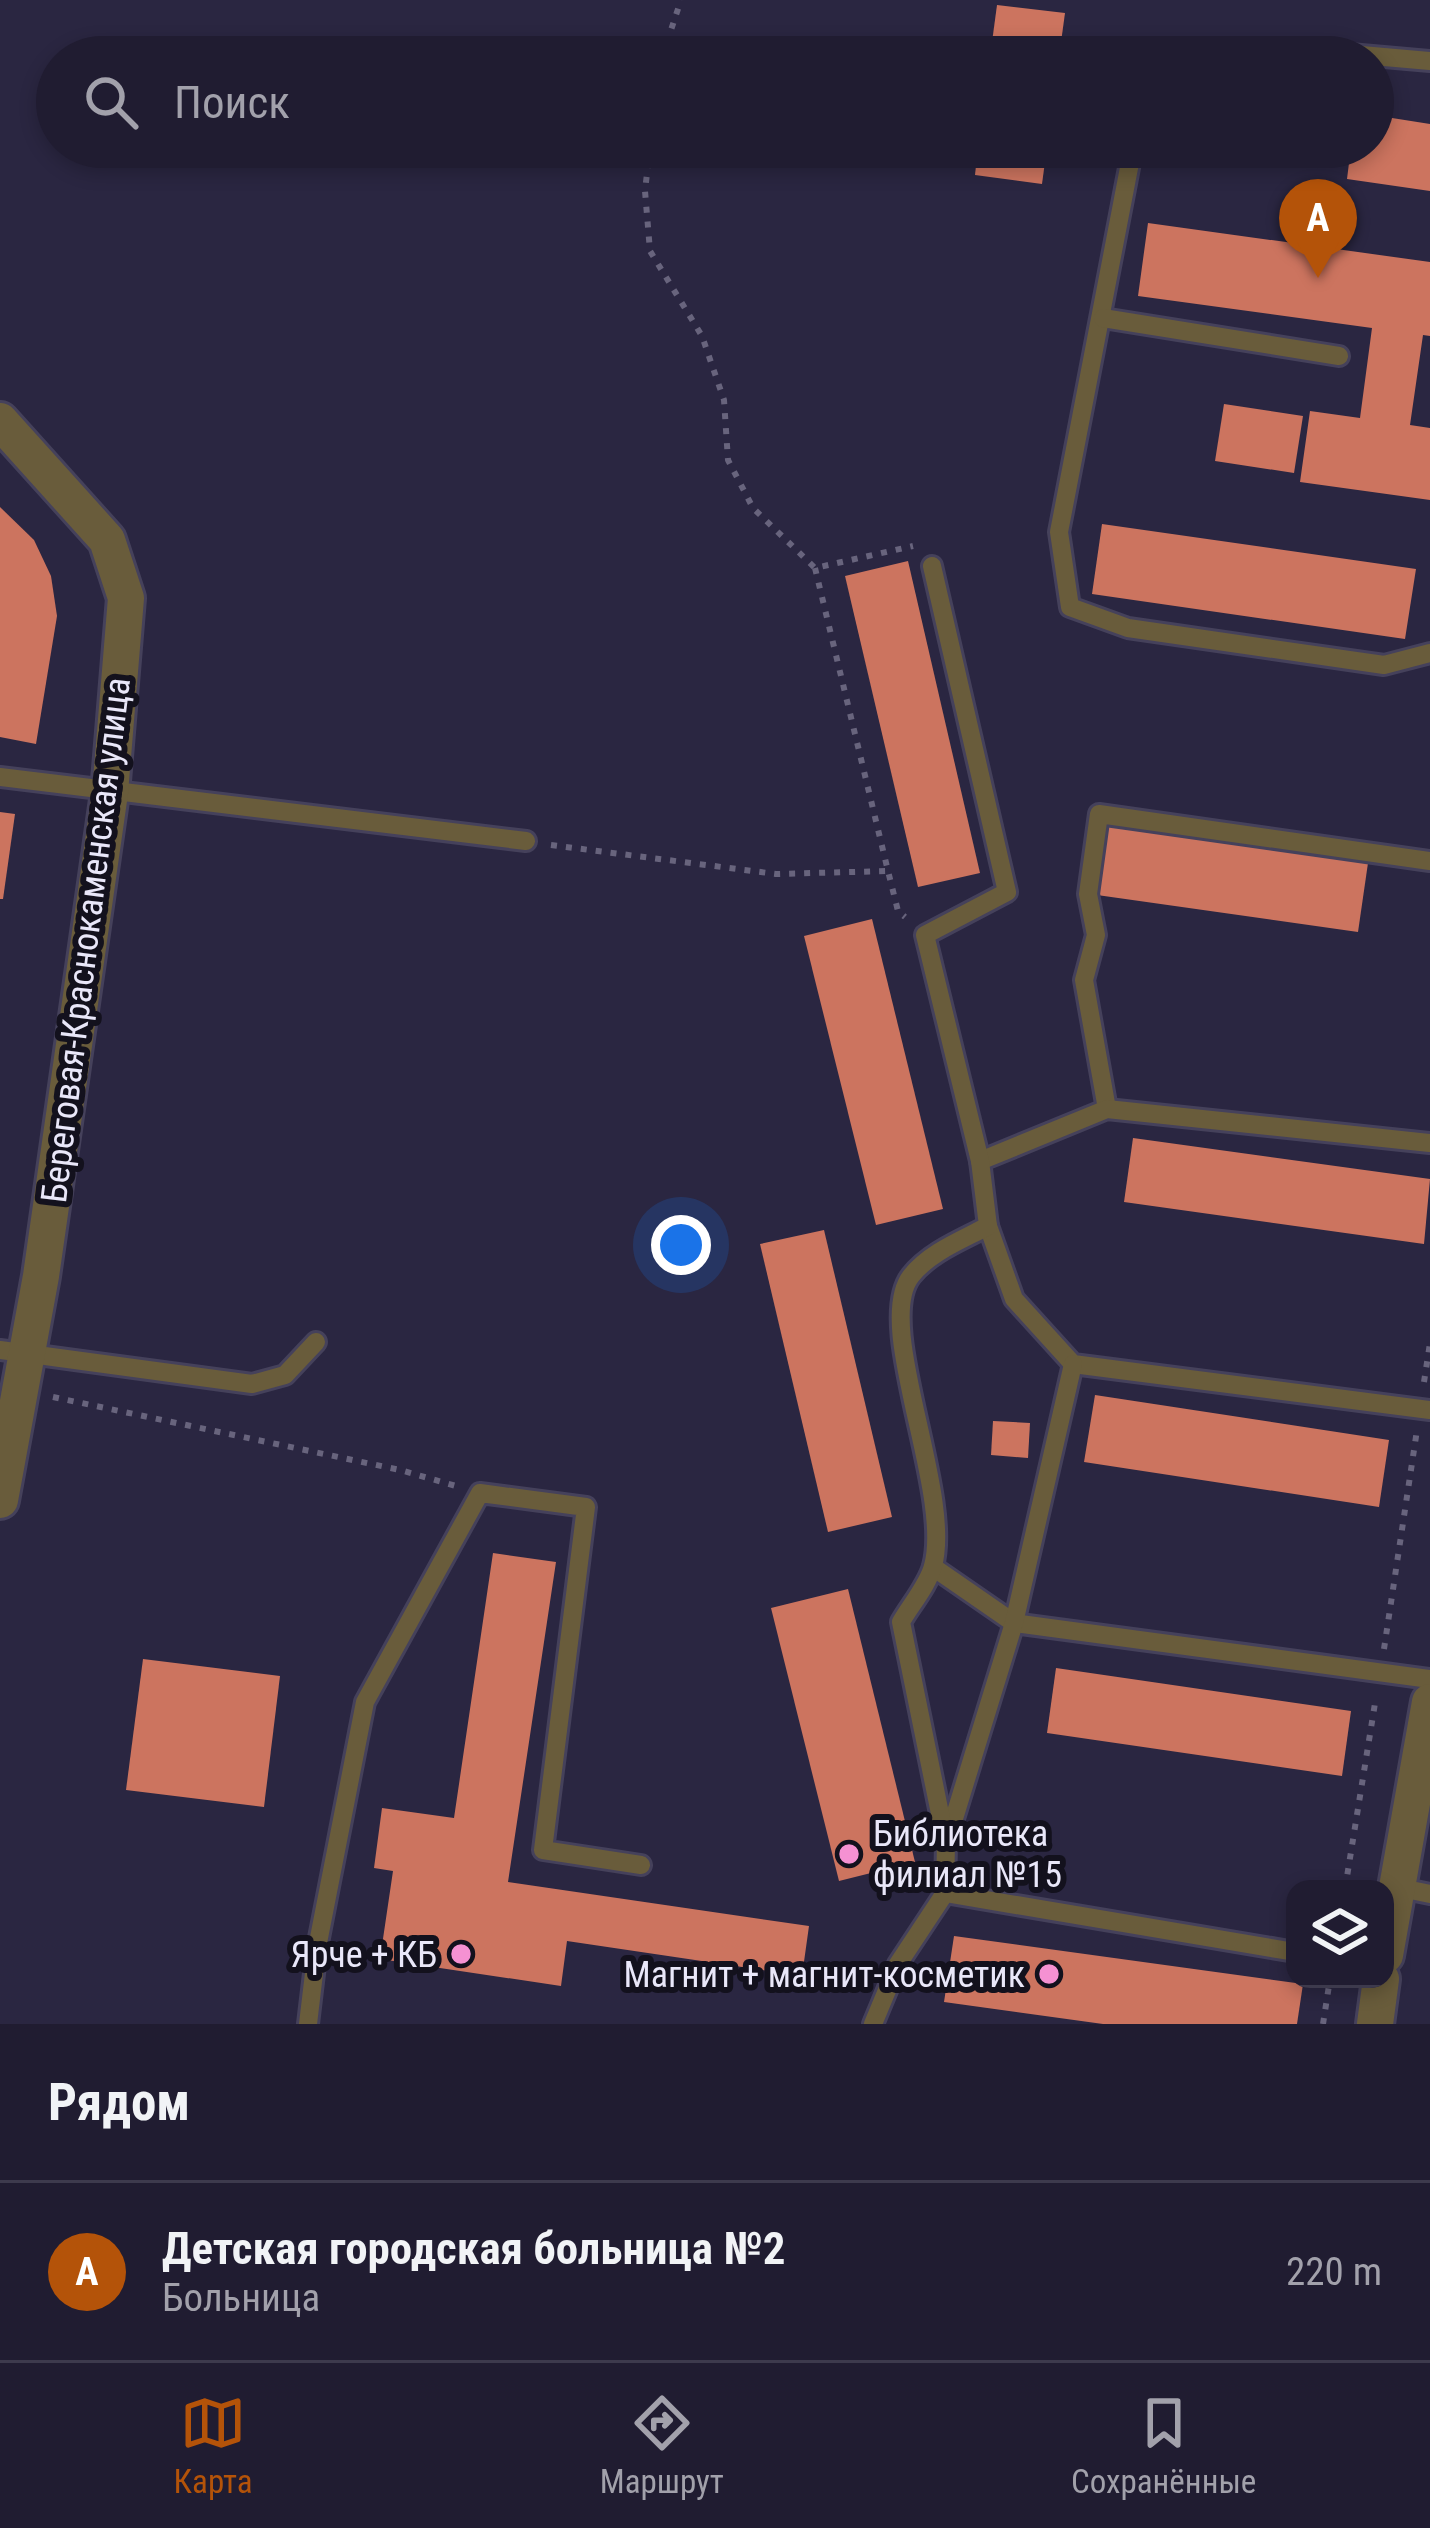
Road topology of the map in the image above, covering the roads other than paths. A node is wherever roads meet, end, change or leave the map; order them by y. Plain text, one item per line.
1 (1394, 58) edge
2 (1430, 61) edge
3 (1129, 168) edge
4 (1102, 318) junction
5 (1340, 356) dead end
6 (0, 422) edge
7 (932, 566) road end
8 (1430, 652) edge
9 (0, 777) edge
10 (110, 793) junction
11 (526, 841) road end
12 (1430, 861) edge
13 (1107, 1109) junction
14 (1430, 1143) edge
15 (980, 1161) junction
16 (988, 1226) junction
17 (316, 1342) dead end
18 (1073, 1364) junction
19 (16, 1365) edge
20 (1425, 1409) edge
21 (0, 1500) edge
22 (933, 1567) junction
23 (1014, 1623) junction
24 (1430, 1679) edge
25 (1430, 1702) edge
26 (946, 1843) junction
27 (641, 1864) dead end
28 (1413, 1891) edge
29 (945, 1893) junction
30 (1394, 1934) edge
31 (1286, 1950) edge
32 (1380, 1988) edge
33 (308, 2024) edge
34 (873, 2024) edge
35 (1375, 2024) edge

1 - 2 lane
3 - 4 lane
4 - 5 lane
4 - 8 lane
6 - 10 street, Береговая-Краснокаменская улица
7 - 15 lane
9 - 10 lane
10 - 11 lane
10 - 19 street, Береговая-Краснокаменская улица
12 - 13 lane
13 - 14 lane
13 - 15 lane
15 - 16 lane
16 - 18 lane
16 - 22 lane
17 - 19 lane
18 - 20 lane
18 - 23 lane
19 - 21 street, Береговая-Краснокаменская улица
22 - 23 lane
22 - 26 lane
23 - 24 lane
23 - 26 lane
25 - 28 street
26 - 29 lane
27 - 33 lane
28 - 30 street
29 - 31 lane
29 - 34 lane
32 - 35 street

